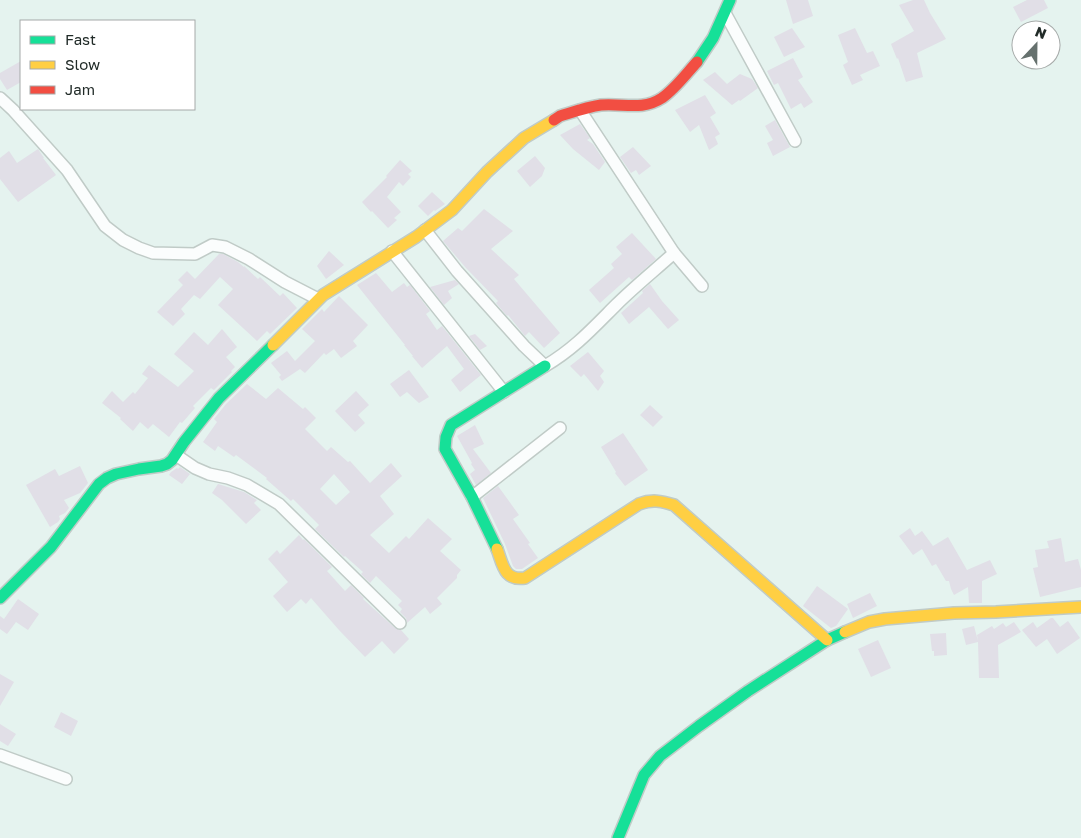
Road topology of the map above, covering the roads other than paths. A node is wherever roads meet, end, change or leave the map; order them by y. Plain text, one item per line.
1 (730, 0) edge
2 (725, 12) junction
3 (0, 98) edge
4 (580, 110) junction
5 (795, 140) dead end
6 (425, 230) junction
7 (392, 252) junction
8 (674, 254) junction
9 (702, 286) dead end
10 (318, 299) junction
11 (545, 366) junction
12 (504, 392) junction
13 (560, 428) dead end
14 (176, 455) junction
15 (472, 497) junction
16 (0, 598) edge
17 (1081, 607) edge
18 (400, 623) dead end
19 (827, 640) junction
20 (0, 755) edge
21 (66, 780) dead end
22 (618, 838) edge

1 - 2 street
2 - 4 street
2 - 5 street
3 - 10 street
4 - 6 street
4 - 8 street
6 - 7 street
6 - 11 street
7 - 10 street
7 - 12 street
8 - 9 street
8 - 11 street
10 - 14 street
11 - 12 street
12 - 15 street
13 - 15 street
14 - 16 street
14 - 18 street
15 - 19 street
17 - 19 street
19 - 22 street
20 - 21 street

